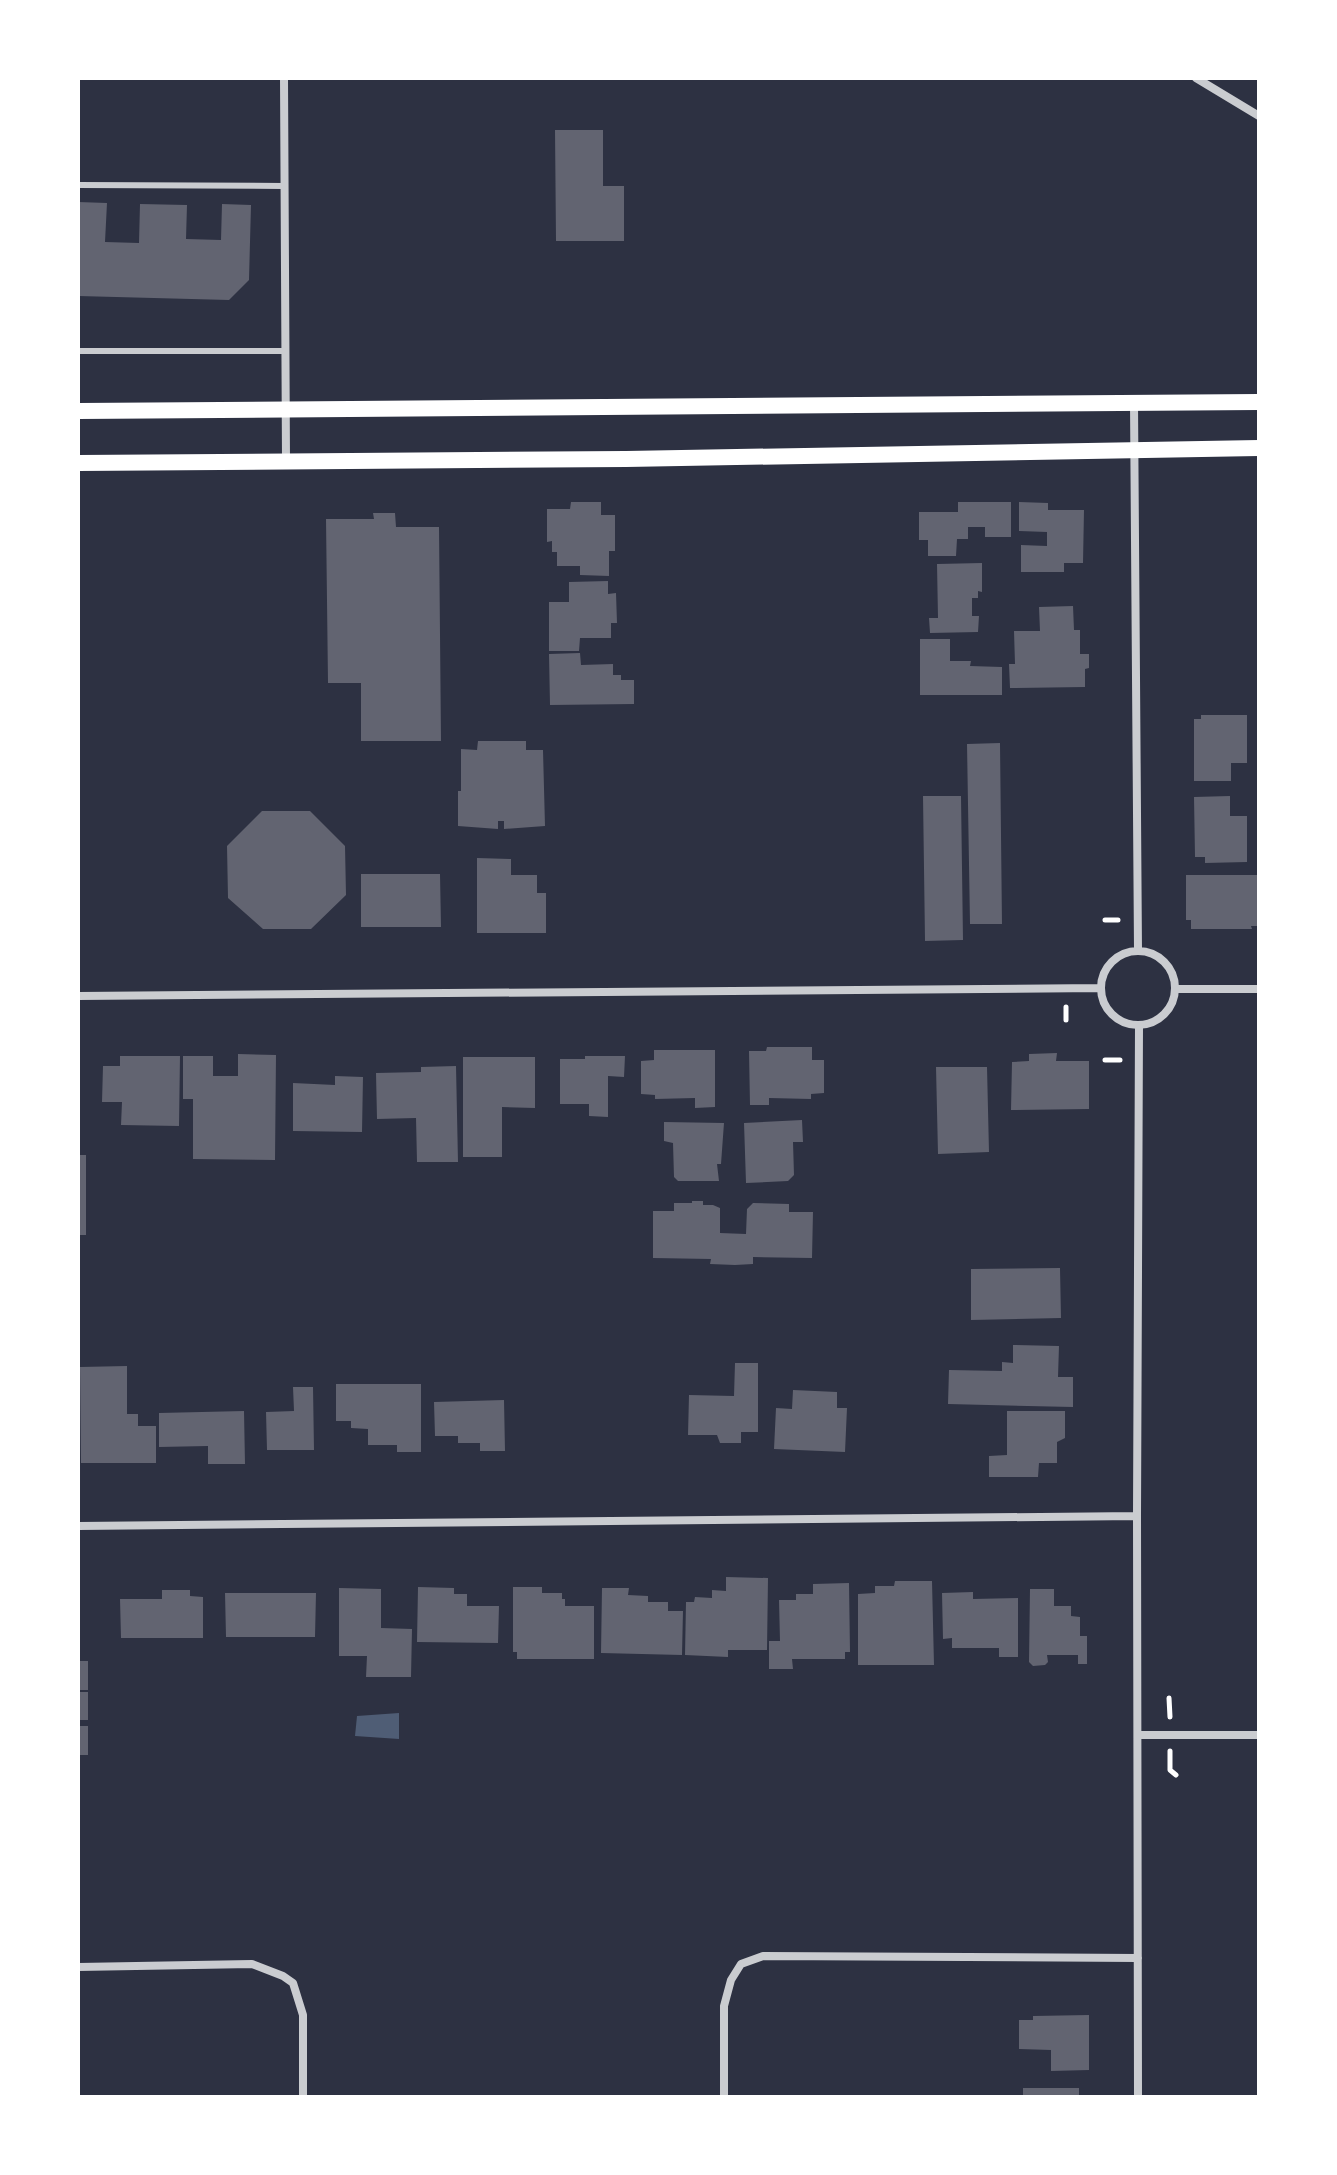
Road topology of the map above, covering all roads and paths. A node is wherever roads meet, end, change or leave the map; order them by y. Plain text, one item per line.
1 (284, 78) edge
2 (1196, 78) edge
3 (1212, 82) edge
4 (1259, 116) edge
5 (78, 185) edge
6 (284, 186) junction
7 (78, 351) edge
8 (286, 351) junction
9 (1134, 402) junction
10 (1259, 402) edge
11 (286, 410) junction
12 (78, 411) edge
13 (1259, 448) edge
14 (1133, 450) junction
15 (286, 462) junction
16 (78, 463) edge
17 (1138, 950) junction
18 (1101, 988) junction
19 (1177, 989) junction
20 (1259, 989) edge
21 (78, 996) edge
22 (1139, 1026) junction
23 (1137, 1516) junction
24 (78, 1526) edge
25 (1139, 1735) junction
26 (1259, 1735) edge
27 (1138, 1958) junction
28 (78, 1967) edge
29 (303, 2097) edge
30 (724, 2097) edge
31 (1138, 2097) edge

1 - 6 street
2 - 3 street
3 - 4 street
5 - 6 lane
6 - 8 street
7 - 8 lane
8 - 11 street
9 - 10 main road
9 - 11 main road
9 - 14 street
11 - 12 main road
11 - 15 street
13 - 14 main road
14 - 15 main road
14 - 17 street
15 - 16 main road
17 - 18 street
17 - 19 street
18 - 21 street
18 - 22 street
19 - 20 street
19 - 22 street
22 - 23 street
23 - 24 street
23 - 25 street
25 - 26 street
25 - 27 street
27 - 30 street
27 - 31 street
28 - 29 street

